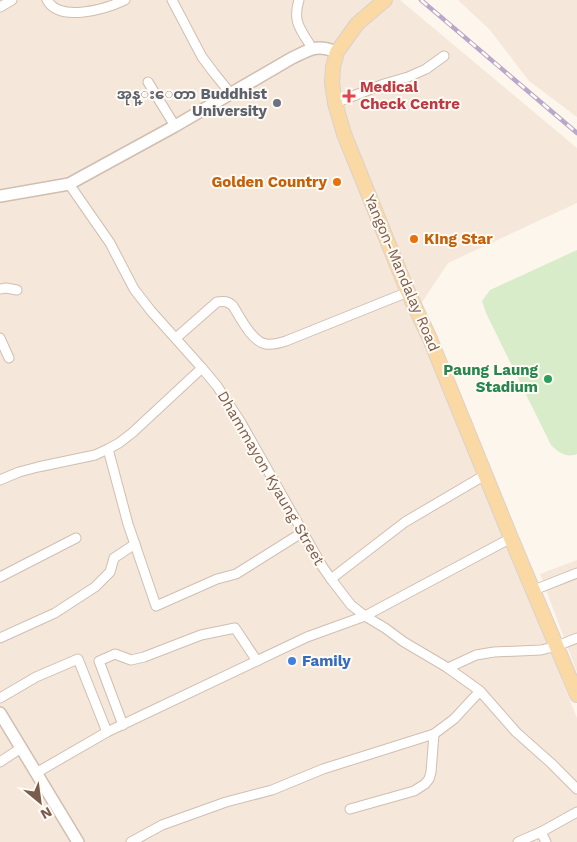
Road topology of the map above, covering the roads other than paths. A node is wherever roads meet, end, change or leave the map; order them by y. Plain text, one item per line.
1 (12, 0) edge
2 (47, 0) edge
3 (125, 0) edge
4 (172, 0) edge
5 (298, 0) edge
6 (385, 0) edge
7 (0, 7) edge
8 (312, 48) junction
9 (337, 52) junction
10 (444, 56) dead end
11 (148, 82) dead end
12 (231, 94) junction
13 (335, 103) junction
14 (175, 126) junction
15 (69, 184) junction
16 (0, 196) edge
17 (0, 289) edge
18 (17, 290) dead end
19 (408, 292) junction
20 (0, 338) edge
21 (176, 338) junction
22 (9, 358) dead end
23 (202, 368) junction
24 (108, 449) junction
25 (485, 474) junction
26 (0, 480) edge
27 (303, 532) junction
28 (76, 538) dead end
29 (511, 538) junction
30 (135, 544) junction
31 (577, 572) edge
32 (0, 577) edge
33 (332, 579) junction
34 (534, 590) junction
35 (364, 616) junction
36 (0, 638) edge
37 (577, 638) edge
38 (557, 646) junction
39 (257, 661) junction
40 (448, 668) junction
41 (480, 691) junction
42 (577, 695) edge
43 (0, 698) edge
44 (0, 713) edge
45 (123, 725) junction
46 (108, 732) junction
47 (434, 734) junction
48 (21, 748) junction
49 (0, 762) edge
50 (36, 773) junction
51 (577, 789) edge
52 (350, 809) dead end
53 (577, 812) edge
54 (541, 832) junction
55 (78, 842) edge
56 (131, 842) edge
57 (518, 842) edge
58 (546, 842) edge

1 - 7 street
2 - 3 street
4 - 12 street
5 - 8 street
6 - 9 main road, Yangon-Mandalay Road
8 - 9 street
8 - 12 street
9 - 13 main road, Yangon-Mandalay Road
10 - 13 street
11 - 14 street
12 - 14 street
13 - 19 main road, Yangon-Mandalay Road
14 - 15 street
15 - 16 street
15 - 21 street, Dhammayon Kyaung Street
17 - 18 street
19 - 21 street
19 - 25 main road, Yangon-Mandalay Road
20 - 22 street
21 - 23 street, Dhammayon Kyaung Street
23 - 24 street
23 - 27 street, Dhammayon Kyaung Street
24 - 26 street
24 - 30 street
25 - 29 main road, Yangon-Mandalay Road
25 - 33 street, Dhammayon Kyaung Street
27 - 30 street
27 - 33 street, Dhammayon Kyaung Street
28 - 32 street
29 - 34 main road, Yangon-Mandalay Road
29 - 35 street
30 - 36 street
31 - 34 street
33 - 35 street, Dhammayon Kyaung Street
34 - 38 main road, Yangon-Mandalay Road
35 - 39 street
35 - 40 street, Dhammayon Kyaung Street
37 - 38 street
38 - 40 street
38 - 42 main road, Yangon-Mandalay Road
39 - 45 street
39 - 45 street
40 - 41 street, Dhammayon Kyaung Street
41 - 47 street
41 - 51 street, Dhammayon Kyaung Street
43 - 46 street
44 - 48 street
45 - 46 street
46 - 50 street
47 - 52 street
47 - 56 street
48 - 49 street
48 - 50 street
50 - 55 street
53 - 54 street
54 - 57 street
54 - 58 street

